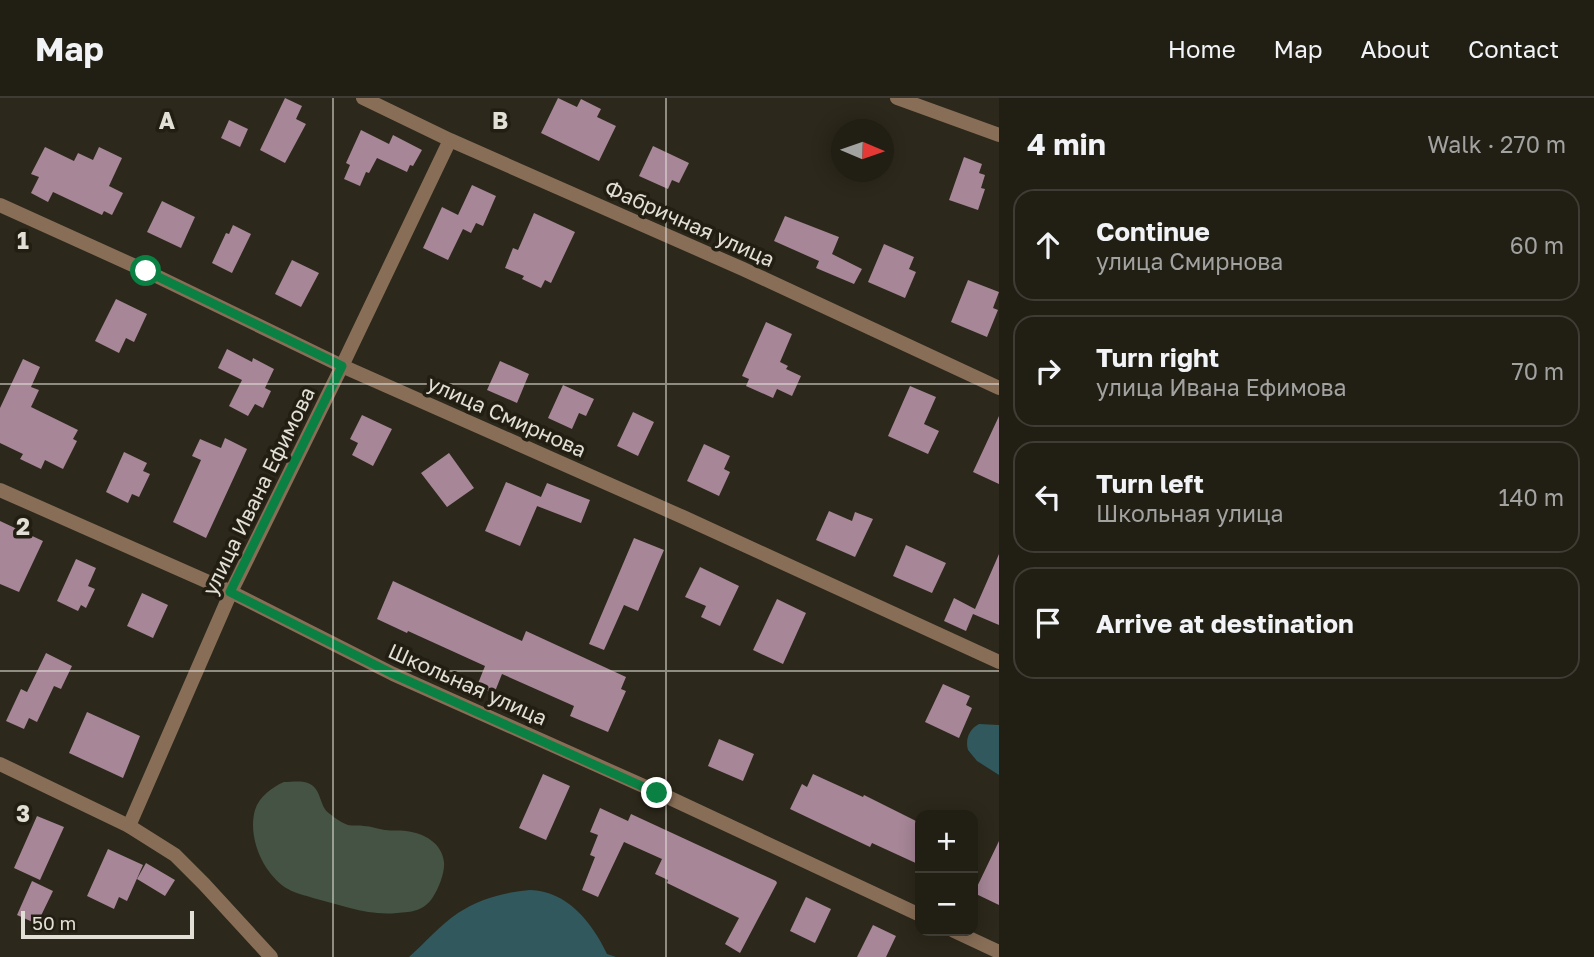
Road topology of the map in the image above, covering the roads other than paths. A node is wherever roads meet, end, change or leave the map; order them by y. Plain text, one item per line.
1 (363, 98) edge
2 (897, 98) edge
3 (999, 135) edge
4 (450, 140) junction
5 (0, 205) edge
6 (342, 366) junction
7 (999, 388) edge
8 (0, 490) edge
9 (230, 592) junction
10 (999, 662) edge
11 (0, 764) edge
12 (129, 826) junction
13 (915, 913) edge
14 (965, 936) edge
15 (999, 952) edge
16 (271, 957) edge

1 - 4 street, Фабричная улица
2 - 3 street
4 - 6 street, улица Ивана Ефимова
4 - 7 street, Фабричная улица
5 - 6 street, улица Смирнова
6 - 9 street, улица Ивана Ефимова
6 - 10 street, улица Смирнова
8 - 9 street, Школьная улица
9 - 12 street, улица Ивана Ефимова
9 - 13 street, Школьная улица
11 - 12 street
12 - 16 street
14 - 15 street

